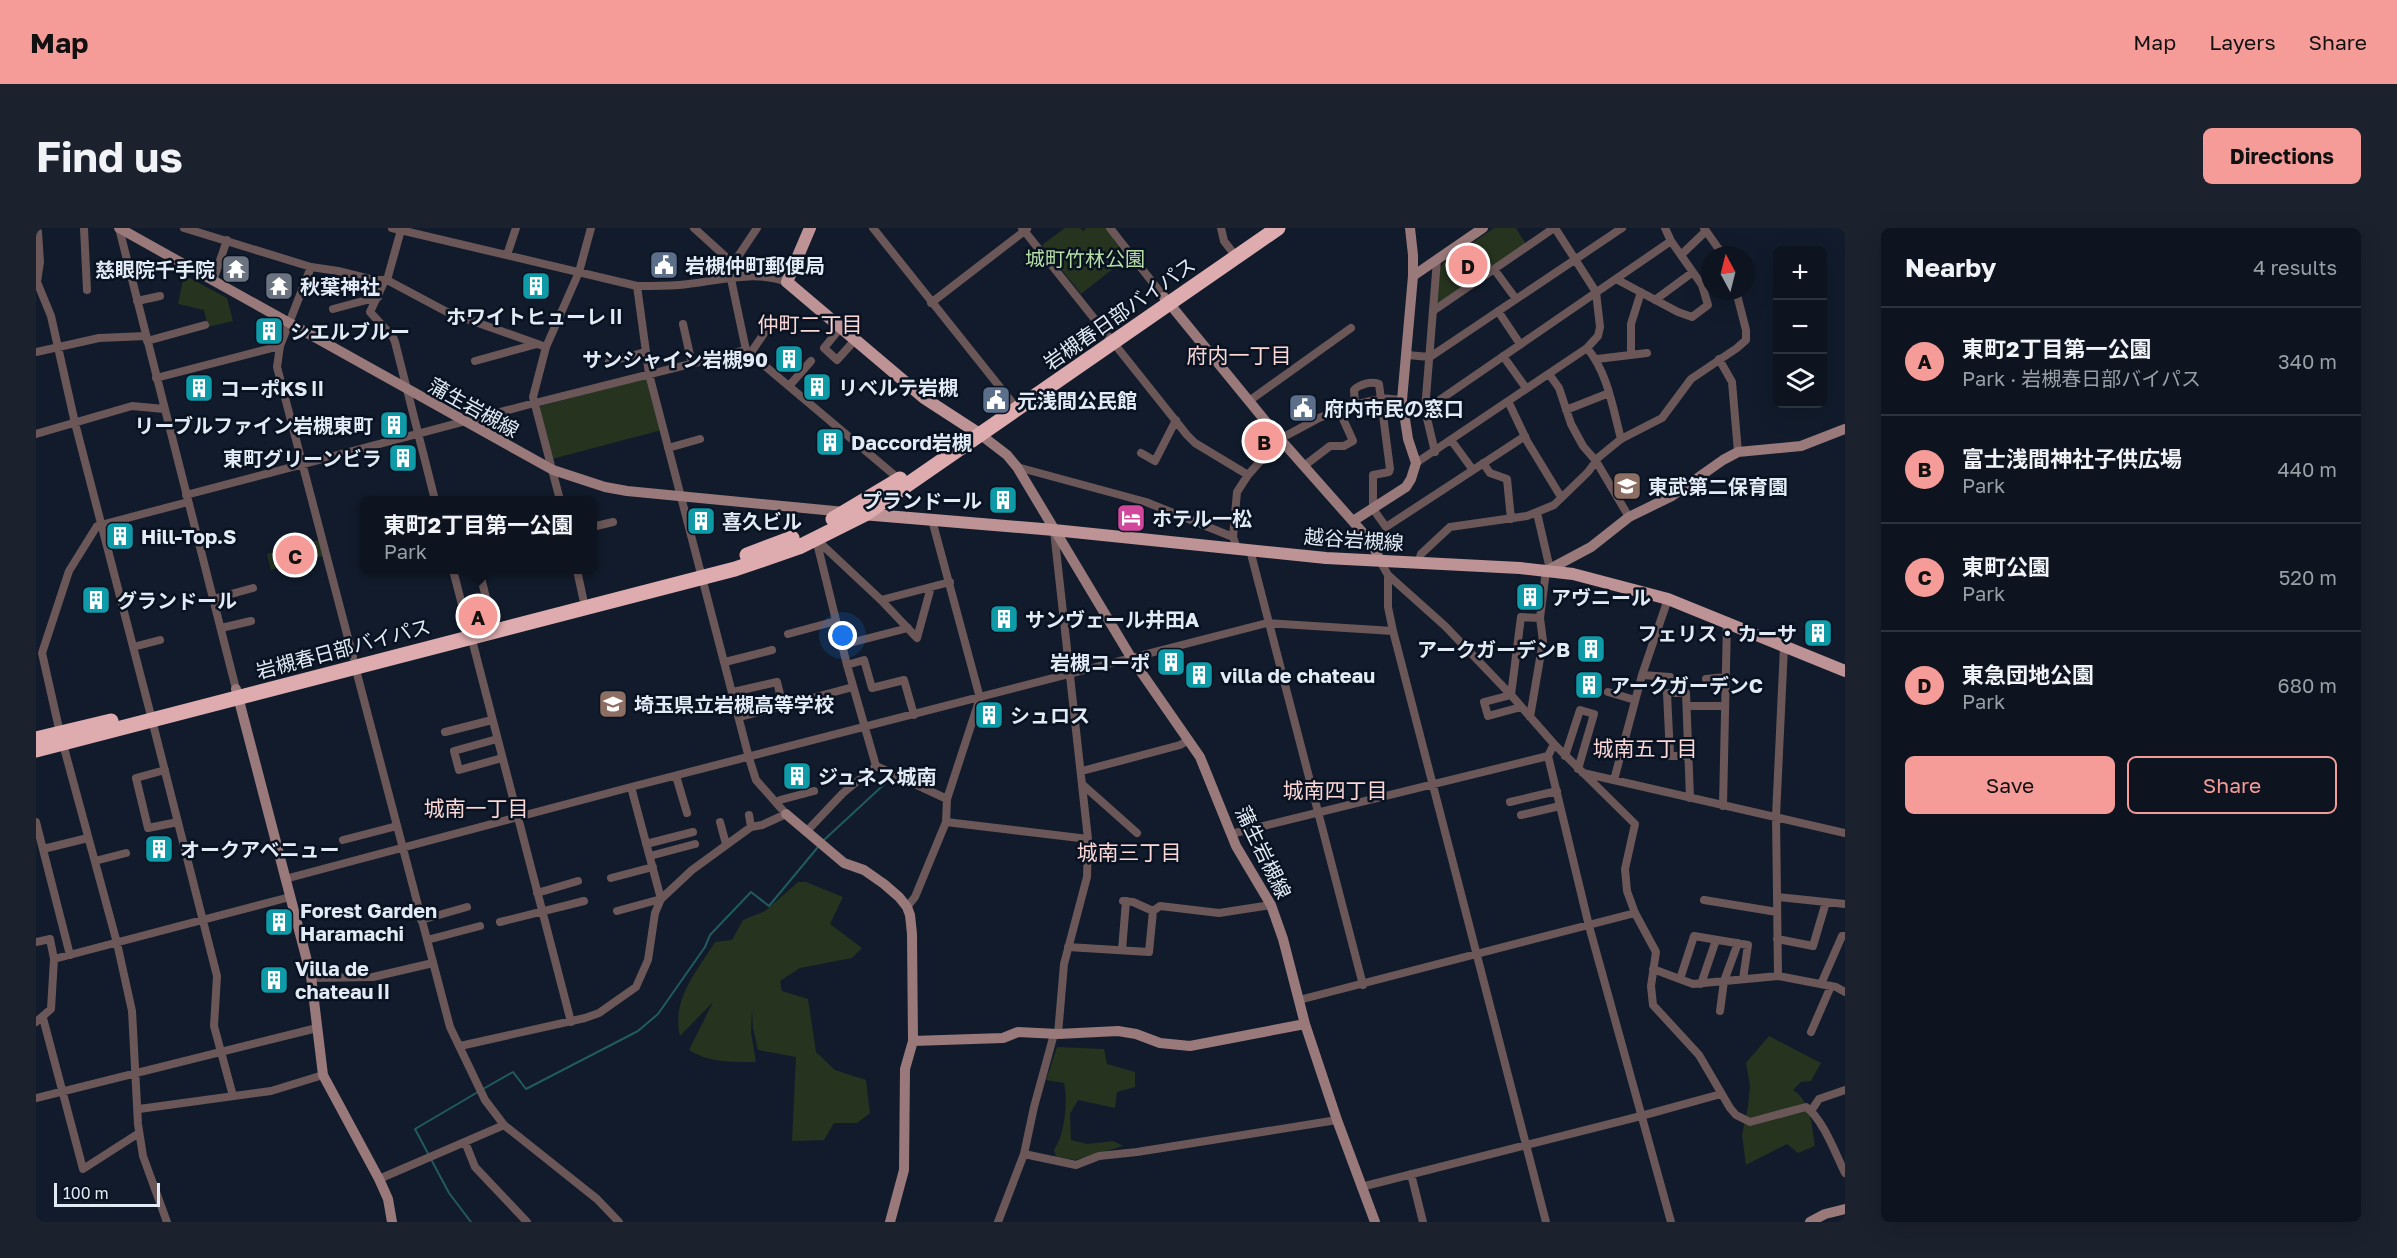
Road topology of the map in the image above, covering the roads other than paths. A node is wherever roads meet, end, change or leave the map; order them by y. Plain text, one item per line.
1 (46, 228) edge
2 (84, 228) edge
3 (119, 228) edge
4 (184, 228) edge
5 (392, 228) edge
6 (516, 228) edge
7 (591, 228) edge
8 (694, 228) edge
9 (757, 228) edge
10 (810, 228) edge
11 (873, 228) edge
12 (1110, 228) edge
13 (1221, 228) edge
14 (1262, 228) edge
15 (1278, 228) edge
16 (1483, 228) edge
17 (1555, 228) edge
18 (1622, 228) edge
19 (1665, 228) edge
20 (1024, 229) edge
21 (1412, 229) edge
22 (407, 230) edge
23 (1705, 230) edge
24 (37, 232) edge
25 (227, 240) junction
26 (1671, 241) junction
27 (1717, 246) edge
28 (1231, 250) junction
29 (507, 255) junction
30 (1681, 255) junction
31 (1575, 259) junction
32 (1437, 260) junction
33 (733, 264) junction
34 (311, 267) junction
35 (1494, 269) junction
36 (579, 272) junction
37 (1693, 272) junction
38 (747, 276) junction
39 (1413, 276) junction
40 (731, 279) junction
41 (1616, 279) junction
42 (386, 280) junction
43 (213, 281) junction
44 (787, 282) junction
45 (37, 284) edge
46 (637, 286) junction
47 (87, 290) dead end
48 (1596, 292) junction
49 (1641, 292) junction
50 (160, 296) dead end
51 (378, 297) junction
52 (1516, 299) junction
53 (1167, 300) junction
54 (1655, 300) junction
55 (1738, 300) edge
56 (137, 301) junction
57 (931, 303) junction
58 (333, 309) dead end
59 (1433, 311) junction
60 (1498, 311) junction
61 (289, 324) junction
62 (683, 324) dead end
63 (205, 325) dead end
64 (841, 327) junction
65 (1351, 328) dead end
66 (767, 329) dead end
67 (1110, 338) junction
68 (147, 339) junction
69 (855, 340) junction
70 (537, 344) junction
71 (1520, 344) junction
72 (280, 346) junction
73 (57, 347) junction
74 (546, 347) junction
75 (1587, 348) junction
76 (36, 352) edge
77 (645, 352) junction
78 (748, 352) junction
79 (1647, 353) dead end
80 (1407, 355) junction
81 (1631, 355) junction
82 (1503, 356) junction
83 (1430, 357) junction
84 (1719, 359) junction
85 (1597, 360) junction
86 (475, 361) dead end
87 (811, 361) dead end
88 (609, 362) dead end
89 (692, 364) junction
90 (649, 374) junction
91 (1549, 374) junction
92 (156, 378) junction
93 (789, 386) junction
94 (1526, 388) junction
95 (407, 390) junction
96 (1609, 393) junction
97 (1381, 398) junction
98 (1402, 400) junction
99 (1011, 401) junction
100 (1249, 401) junction
101 (1508, 401) junction
102 (534, 403) junction
103 (1355, 404) junction
104 (164, 409) junction
105 (1339, 410) junction
106 (1425, 410) junction
107 (1566, 410) junction
108 (1176, 420) junction
109 (463, 422) junction
110 (75, 423) junction
111 (1845, 429) edge
112 (976, 432) junction
113 (36, 434) edge
114 (418, 434) junction
115 (1525, 436) junction
116 (1280, 439) junction
117 (1621, 439) junction
118 (700, 440) dead end
119 (1451, 440) junction
120 (668, 448) junction
121 (1436, 452) junction
122 (1738, 452) junction
123 (1141, 453) dead end
124 (1596, 461) junction
125 (1416, 463) junction
126 (302, 464) junction
127 (1484, 464) junction
128 (1304, 466) junction
129 (1017, 467) junction
130 (553, 470) junction
131 (1473, 470) junction
132 (1248, 476) junction
133 (899, 479) junction
134 (434, 496) edge
135 (559, 496) edge
136 (682, 496) junction
137 (1562, 497) junction
138 (187, 498) junction
139 (1373, 509) junction
140 (846, 512) junction
141 (1537, 513) junction
142 (865, 514) junction
143 (1629, 518) junction
144 (1511, 519) junction
145 (932, 520) junction
146 (1353, 521) junction
147 (613, 522) dead end
148 (101, 523) junction
149 (597, 526) edge
150 (1054, 530) junction
151 (816, 539) junction
152 (1240, 545) junction
153 (1380, 561) junction
154 (1418, 563) junction
155 (1548, 570) junction
156 (703, 573) junction
157 (454, 574) edge
158 (479, 574) edge
159 (578, 574) edge
160 (1388, 575) junction
161 (950, 582) junction
162 (931, 587) junction
163 (253, 588) dead end
164 (583, 598) junction
165 (213, 599) junction
166 (1668, 599) junction
167 (881, 600) junction
168 (1540, 618) junction
169 (251, 621) dead end
170 (492, 621) junction
171 (836, 621) junction
172 (1726, 621) junction
173 (1267, 623) junction
174 (221, 628) junction
175 (908, 628) junction
176 (1393, 631) junction
177 (469, 632) junction
178 (789, 634) dead end
179 (160, 640) dead end
180 (842, 645) junction
181 (133, 647) junction
182 (1784, 647) junction
183 (772, 650) dead end
184 (1132, 659) junction
185 (354, 662) junction
186 (725, 662) junction
187 (847, 665) junction
188 (1845, 671) edge
189 (1070, 674) junction
190 (1642, 675) junction
191 (1670, 677) dead end
192 (1725, 677) junction
193 (1706, 679) dead end
194 (853, 687) junction
195 (733, 692) junction
196 (1608, 692) dead end
197 (238, 693) junction
198 (1511, 695) junction
199 (980, 698) junction
200 (1635, 700) junction
201 (801, 701) dead end
202 (1687, 706) junction
203 (1725, 706) junction
204 (1521, 707) junction
205 (914, 715) junction
206 (151, 716) junction
207 (739, 717) junction
208 (1530, 717) junction
209 (492, 720) junction
210 (865, 728) junction
211 (445, 732) dead end
212 (62, 738) junction
213 (36, 739) edge
214 (497, 739) junction
215 (1189, 740) junction
216 (1554, 744) junction
217 (36, 750) edge
218 (1548, 756) junction
219 (1565, 756) junction
220 (1688, 756) junction
221 (502, 758) junction
222 (749, 758) junction
223 (876, 766) junction
224 (165, 770) junction
225 (1580, 770) junction
226 (1082, 771) junction
227 (676, 776) junction
228 (1614, 780) junction
229 (1433, 784) junction
230 (1083, 785) junction
231 (630, 787) junction
232 (814, 791) dead end
233 (1557, 791) junction
234 (1690, 798) junction
235 (947, 800) junction
236 (1510, 802) dead end
237 (777, 804) junction
238 (1560, 806) junction
239 (1723, 806) junction
240 (687, 813) dead end
241 (786, 814) junction
242 (1317, 814) junction
243 (749, 815) dead end
244 (1521, 815) dead end
245 (1776, 816) junction
246 (518, 819) junction
247 (36, 822) edge
248 (178, 822) junction
249 (720, 822) dead end
250 (946, 822) junction
251 (397, 826) junction
252 (751, 827) junction
253 (693, 832) dead end
254 (807, 832) junction
255 (1137, 833) dead end
256 (1845, 833) edge
257 (1231, 834) junction
258 (88, 837) junction
259 (1088, 839) junction
260 (343, 840) dead end
261 (646, 844) junction
262 (695, 844) dead end
263 (726, 844) junction
264 (402, 847) junction
265 (43, 849) junction
266 (126, 853) dead end
267 (650, 856) junction
268 (95, 861) junction
269 (653, 867) junction
270 (611, 878) dead end
271 (285, 879) junction
272 (578, 881) dead end
273 (537, 893) junction
274 (290, 897) junction
275 (1777, 897) junction
276 (662, 899) junction
277 (1704, 900) dead end
278 (584, 901) dead end
279 (1826, 902) junction
280 (1845, 904) edge
281 (1271, 905) junction
282 (907, 907) junction
283 (467, 908) dead end
284 (617, 911) dead end
285 (1153, 911) junction
286 (542, 912) junction
287 (1777, 912) junction
288 (1635, 914) junction
289 (203, 920) junction
290 (421, 920) junction
291 (500, 922) dead end
292 (480, 926) dead end
293 (1590, 926) junction
294 (1845, 936) edge
295 (1777, 939) junction
296 (427, 940) junction
297 (1716, 940) junction
298 (36, 942) edge
299 (117, 943) junction
300 (1738, 943) junction
301 (1068, 946) junction
302 (1122, 951) junction
303 (70, 955) junction
304 (1476, 956) junction
305 (54, 959) junction
306 (433, 963) junction
307 (1653, 969) junction
308 (1778, 976) junction
309 (312, 978) junction
310 (1680, 979) junction
311 (1743, 979) junction
312 (1724, 981) junction
313 (1701, 984) junction
314 (1821, 984) junction
315 (1363, 985) junction
316 (1831, 986) junction
317 (1845, 992) edge
318 (1299, 1000) junction
319 (1720, 1011) dead end
320 (40, 1020) edge
321 (571, 1022) junction
322 (1305, 1024) junction
323 (317, 1028) junction
324 (1811, 1032) dead end
325 (1056, 1034) junction
326 (913, 1041) junction
327 (460, 1046) junction
328 (221, 1052) junction
329 (136, 1075) junction
330 (323, 1075) junction
331 (1845, 1090) edge
332 (62, 1092) junction
333 (1721, 1094) junction
334 (233, 1096) junction
335 (36, 1098) edge
336 (138, 1108) junction
337 (1811, 1111) junction
338 (1641, 1116) junction
339 (1337, 1120) junction
340 (504, 1125) junction
341 (140, 1133) junction
342 (465, 1142) junction
343 (1526, 1145) junction
344 (1024, 1154) junction
345 (1845, 1173) edge
346 (1411, 1174) junction
347 (379, 1179) junction
348 (1361, 1187) junction
349 (1845, 1209) edge
350 (167, 1222) edge
351 (392, 1222) edge
352 (527, 1222) edge
353 (619, 1222) edge
354 (890, 1222) edge
355 (998, 1222) edge
356 (1375, 1222) edge
357 (1423, 1222) edge
358 (1546, 1222) edge
359 (1671, 1222) edge
360 (1810, 1222) edge

1 - 24 street
2 - 47 street
3 - 43 street, 蒲生岩槻線
3 - 56 street
4 - 25 street
5 - 22 street
6 - 29 street
7 - 36 street
8 - 33 street
9 - 33 street
10 - 44 main road
11 - 57 street
12 - 53 street
13 - 28 street
14 - 28 highway, 岩槻春日部バイパス
15 - 53 highway, 岩槻春日部バイパス
16 - 32 street
17 - 31 street
17 - 35 street
18 - 31 street
19 - 26 street
20 - 57 street
20 - 67 street
21 - 39 street
22 - 29 street
22 - 42 street
23 - 27 street
23 - 30 street
24 - 45 street
25 - 34 street
25 - 43 street
26 - 30 street
26 - 41 street
28 - 53 highway, 岩槻春日部バイパス
29 - 36 street
30 - 37 street
31 - 48 street
31 - 52 street
32 - 39 street
32 - 59 street
33 - 38 street
34 - 42 street
34 - 61 street
35 - 52 street
35 - 59 street
36 - 46 street
36 - 74 street
37 - 54 street
37 - 54 street
38 - 40 street
38 - 44 street
39 - 80 street
40 - 46 street
40 - 78 street
41 - 48 street
41 - 49 street
42 - 51 street
42 - 70 street
43 - 61 street, 蒲生岩槻線
44 - 64 main road
45 - 73 street
46 - 77 street
48 - 71 street
48 - 75 street
49 - 54 street
49 - 81 street
50 - 56 street
51 - 58 street
51 - 95 street
52 - 60 street
53 - 67 highway, 岩槻春日部バイパス
53 - 100 street
55 - 84 street
56 - 68 street
57 - 99 street
59 - 83 street
60 - 71 street
60 - 83 street
61 - 72 street
61 - 95 street, 蒲生岩槻線
62 - 89 street
63 - 68 street
64 - 69 main road
64 - 69 street
65 - 100 street
66 - 78 street
67 - 99 highway, 岩槻春日部バイパス
67 - 108 street
67 - 112 highway, 岩槻春日部バイパス
68 - 73 street
68 - 92 street
69 - 112 main road
70 - 74 street
70 - 86 street
71 - 82 street
72 - 92 street
72 - 126 street
73 - 76 street
73 - 110 street
74 - 102 street
75 - 85 street
75 - 91 street
77 - 88 street
77 - 90 street
78 - 89 street
78 - 93 street
79 - 81 street
80 - 83 street
80 - 98 street
81 - 85 street
82 - 94 street
82 - 106 street
83 - 106 street
84 - 117 street
84 - 122 street
85 - 96 street
87 - 93 street
89 - 90 street
90 - 102 street
90 - 120 street
91 - 94 street
91 - 107 street
92 - 104 street
93 - 133 street
94 - 101 street
95 - 109 street, 蒲生岩槻線
95 - 114 street
96 - 107 street
96 - 117 street
97 - 98 street
97 - 103 street
97 - 103 street
97 - 139 street
98 - 125 street
99 - 112 highway, 岩槻春日部バイパス
100 - 116 street
101 - 115 street
101 - 119 street
102 - 109 street
102 - 130 street
103 - 105 street
104 - 110 street
104 - 138 street
105 - 116 street
105 - 128 street
106 - 121 street
107 - 124 street
108 - 123 street
108 - 132 street
109 - 114 street
109 - 130 street, 蒲生岩槻線
110 - 113 street
110 - 148 street
111 - 122 street
112 - 129 street, 蒲生岩槻線
112 - 133 highway, 岩槻春日部バイパス
112 - 142 highway, 岩槻春日部バイパス
114 - 126 street
114 - 134 street
115 - 127 street
115 - 137 street
116 - 128 street
116 - 132 street
117 - 124 street
118 - 120 street
119 - 121 street
119 - 131 street
120 - 136 street
121 - 125 street
122 - 143 street
124 - 137 street
124 - 143 street
125 - 139 street
126 - 138 street
126 - 185 street
127 - 131 street
127 - 144 street
128 - 146 street
129 - 150 street, 蒲生岩槻線
129 - 152 street
130 - 135 street
130 - 136 street, 蒲生岩槻線
131 - 139 street
132 - 152 street
133 - 140 highway, 岩槻春日部バイパス
136 - 140 street, 蒲生岩槻線
136 - 156 street
137 - 141 street
138 - 148 street
138 - 165 street
139 - 146 street
140 - 142 main road, 越谷岩槻線
140 - 156 highway, 岩槻春日部バイパス
141 - 144 street
141 - 155 street
142 - 145 main road, 越谷岩槻線
142 - 151 highway, 岩槻春日部バイパス
143 - 155 street
144 - 154 street
145 - 150 main road, 越谷岩槻線
145 - 161 street
146 - 153 street
147 - 149 street
148 - 181 street
148 - 212 street
150 - 152 main road, 越谷岩槻線
150 - 184 street, 蒲生岩槻線
150 - 189 street
151 - 156 highway, 岩槻春日部バイパス
151 - 167 street
151 - 171 street
152 - 153 main road, 越谷岩槻線
152 - 173 street
153 - 154 main road, 越谷岩槻線
153 - 160 street
154 - 155 main road, 越谷岩槻線
155 - 166 main road, 越谷岩槻線
155 - 168 street
156 - 164 highway, 岩槻春日部バイパス
156 - 177 highway, 岩槻春日部バイパス
156 - 186 street
157 - 177 street
158 - 170 street
159 - 164 street
160 - 176 street
160 - 198 street
161 - 162 street
161 - 199 street
162 - 167 street
162 - 175 street
163 - 165 street
164 - 170 highway, 岩槻春日部バイパス
165 - 174 street
166 - 172 main road, 越谷岩槻線
166 - 190 street
167 - 175 street
168 - 198 street
168 - 208 street
169 - 174 street
170 - 177 highway, 岩槻春日部バイパス
171 - 178 street
171 - 180 street
172 - 182 main road, 越谷岩槻線
172 - 192 street
173 - 176 street
173 - 184 street
173 - 242 street
174 - 197 street
175 - 180 street
176 - 229 street
177 - 185 highway, 岩槻春日部バイパス
177 - 209 street
179 - 181 street
180 - 187 street
181 - 206 street
182 - 188 main road, 越谷岩槻線
182 - 245 street
183 - 186 street
184 - 189 street
184 - 215 street, 蒲生岩槻線
185 - 197 highway, 岩槻春日部バイパス
185 - 251 street
186 - 195 street
187 - 194 street
187 - 205 street
189 - 199 street
189 - 226 street
190 - 191 street
190 - 200 street
192 - 193 street
192 - 203 street
194 - 201 street
194 - 210 street
195 - 207 street
195 - 207 street
196 - 200 street
197 - 206 highway, 岩槻春日部バイパス
197 - 271 street
198 - 204 street
198 - 204 street
199 - 205 street
199 - 235 street
200 - 228 street
202 - 203 street
202 - 220 street
202 - 220 street
203 - 239 street
204 - 208 street
205 - 210 street
206 - 212 highway, 岩槻春日部バイパス
206 - 224 street
207 - 222 street
208 - 216 street
209 - 211 street
209 - 214 street
210 - 222 street
210 - 223 street
212 - 213 highway, 岩槻春日部バイパス
212 - 217 highway, 岩槻春日部バイパス
212 - 258 street
214 - 221 street
214 - 221 street
215 - 226 street
215 - 257 street, 蒲生岩槻線
216 - 218 street
216 - 219 street
218 - 229 street
218 - 233 street
219 - 225 street
219 - 225 street
220 - 234 street
221 - 246 street
222 - 227 street
222 - 237 street
223 - 235 street
223 - 254 street
224 - 248 street
224 - 248 street
225 - 228 street
225 - 288 street
226 - 230 street
227 - 231 street
227 - 240 street
228 - 234 street
229 - 242 street
229 - 304 street
230 - 255 street
230 - 259 street
231 - 246 street
231 - 261 street
232 - 237 street
233 - 236 street
233 - 238 street
234 - 239 street
235 - 250 street
237 - 241 street
238 - 244 street
238 - 293 street
239 - 245 street
241 - 252 street
241 - 254 street
242 - 257 street
242 - 315 street
243 - 252 street
245 - 256 street
245 - 275 street
246 - 264 street
246 - 273 street
247 - 265 street
248 - 289 street
249 - 263 street
250 - 259 street
250 - 282 street
251 - 260 street
251 - 264 street
252 - 263 street
253 - 261 street
254 - 282 street
257 - 281 street, 蒲生岩槻線
258 - 265 street
258 - 268 street
259 - 301 street
261 - 267 street
262 - 267 street
263 - 276 street
264 - 271 street
264 - 290 street
265 - 303 street
266 - 268 street
267 - 269 street
268 - 299 street
269 - 270 street
269 - 276 street
271 - 274 street
272 - 273 street
273 - 286 street
274 - 289 street
274 - 309 street
275 - 279 street
275 - 287 street
276 - 284 street
276 - 321 street
277 - 287 street
278 - 286 street
279 - 280 street
279 - 295 street
281 - 285 street
281 - 318 street, 蒲生岩槻線
282 - 326 street
283 - 290 street
285 - 302 street
285 - 302 street
286 - 291 street
286 - 321 street
287 - 295 street
288 - 293 street
288 - 307 street
289 - 299 street
289 - 328 street
290 - 296 street
292 - 296 street
293 - 304 street
293 - 338 street
294 - 314 street
295 - 308 street
296 - 306 street
297 - 300 street
297 - 310 street
297 - 313 street
298 - 305 street
299 - 303 street
299 - 329 street
300 - 311 street
300 - 312 street
301 - 302 street
301 - 325 street
303 - 305 street
304 - 315 street
304 - 343 street
305 - 320 street
306 - 309 street
306 - 327 street
307 - 310 street
307 - 333 street
308 - 311 street
308 - 314 street
309 - 323 street
310 - 313 street
311 - 312 street
312 - 313 street
312 - 319 street
314 - 316 street
315 - 318 street
316 - 317 street
316 - 324 street
318 - 322 street, 蒲生岩槻線
320 - 332 street
321 - 327 street
322 - 325 street
322 - 339 street, 蒲生岩槻線
323 - 328 street
323 - 330 street
325 - 326 street
325 - 344 street
326 - 354 street
327 - 340 street
328 - 329 street
328 - 334 street
329 - 332 street
329 - 336 street
330 - 334 street
330 - 347 street
331 - 337 street
332 - 335 street
332 - 341 street
333 - 337 street
333 - 338 street
334 - 336 street
336 - 341 street
337 - 345 street
338 - 343 street
338 - 359 street
339 - 344 street
339 - 348 street, 蒲生岩槻線
340 - 342 street
340 - 353 street
341 - 350 street
342 - 347 street
342 - 352 street
343 - 346 street
343 - 358 street
344 - 355 street
346 - 348 street
346 - 357 street
347 - 351 street
348 - 356 street, 蒲生岩槻線
349 - 360 street

